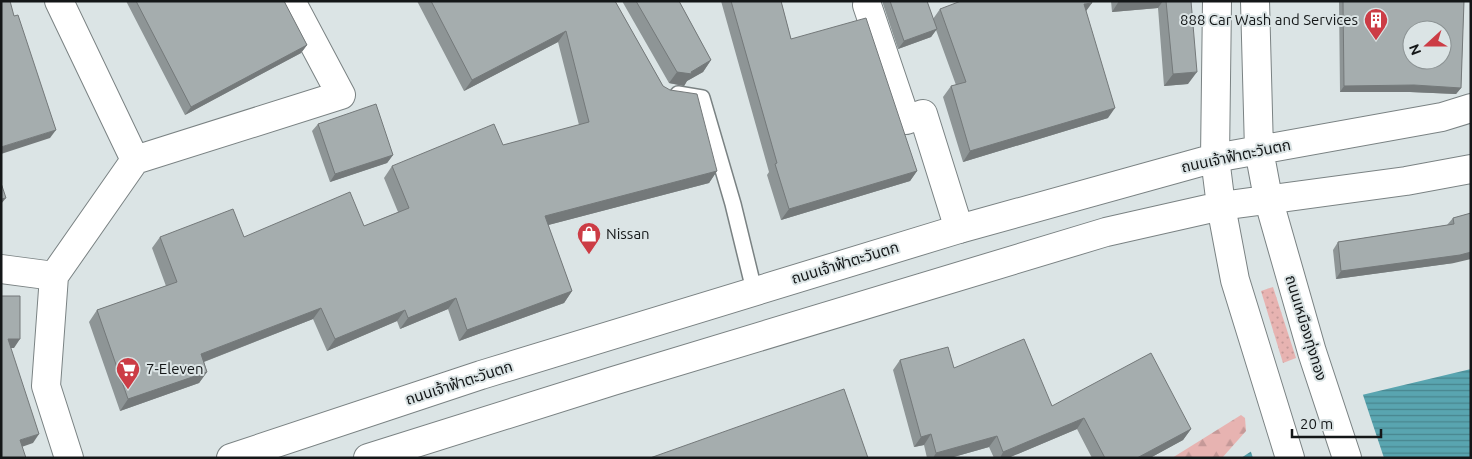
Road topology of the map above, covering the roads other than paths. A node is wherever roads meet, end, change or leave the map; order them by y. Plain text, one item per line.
1 (59, 1) edge
2 (291, 1) edge
3 (1217, 1) edge
4 (1255, 1) edge
5 (867, 5) dead end
6 (663, 92) edge
7 (1471, 108) edge
8 (1259, 150) junction
9 (1215, 158) junction
10 (135, 160) junction
11 (1471, 169) edge
12 (1268, 198) junction
13 (1221, 206) junction
14 (959, 229) junction
15 (1, 269) edge
16 (54, 276) junction
17 (754, 290) junction
18 (69, 458) edge
19 (231, 458) edge
20 (368, 458) edge
21 (1290, 458) edge
22 (1347, 458) edge

1 - 10 main road
2 - 10 main road
3 - 9 main road
4 - 8 main road, ถนนเหมืองทุ่งทอง
5 - 14 main road
6 - 17 lane
7 - 8 main road, ถนนเจ้าฟ้าตะวันตก
8 - 9 main road, ถนนเจ้าฟ้าตะวันตก
8 - 12 main road, ถนนเหมืองทุ่งทอง
9 - 13 main road
9 - 14 main road, ถนนเจ้าฟ้าตะวันตก
10 - 16 main road
11 - 12 main road
12 - 13 main road
12 - 22 main road, ถนนเหมืองทุ่งทอง
13 - 20 main road
13 - 21 main road
14 - 17 main road, ถนนเจ้าฟ้าตะวันตก
15 - 16 main road
16 - 18 main road
17 - 19 main road, ถนนเจ้าฟ้าตะวันตก

